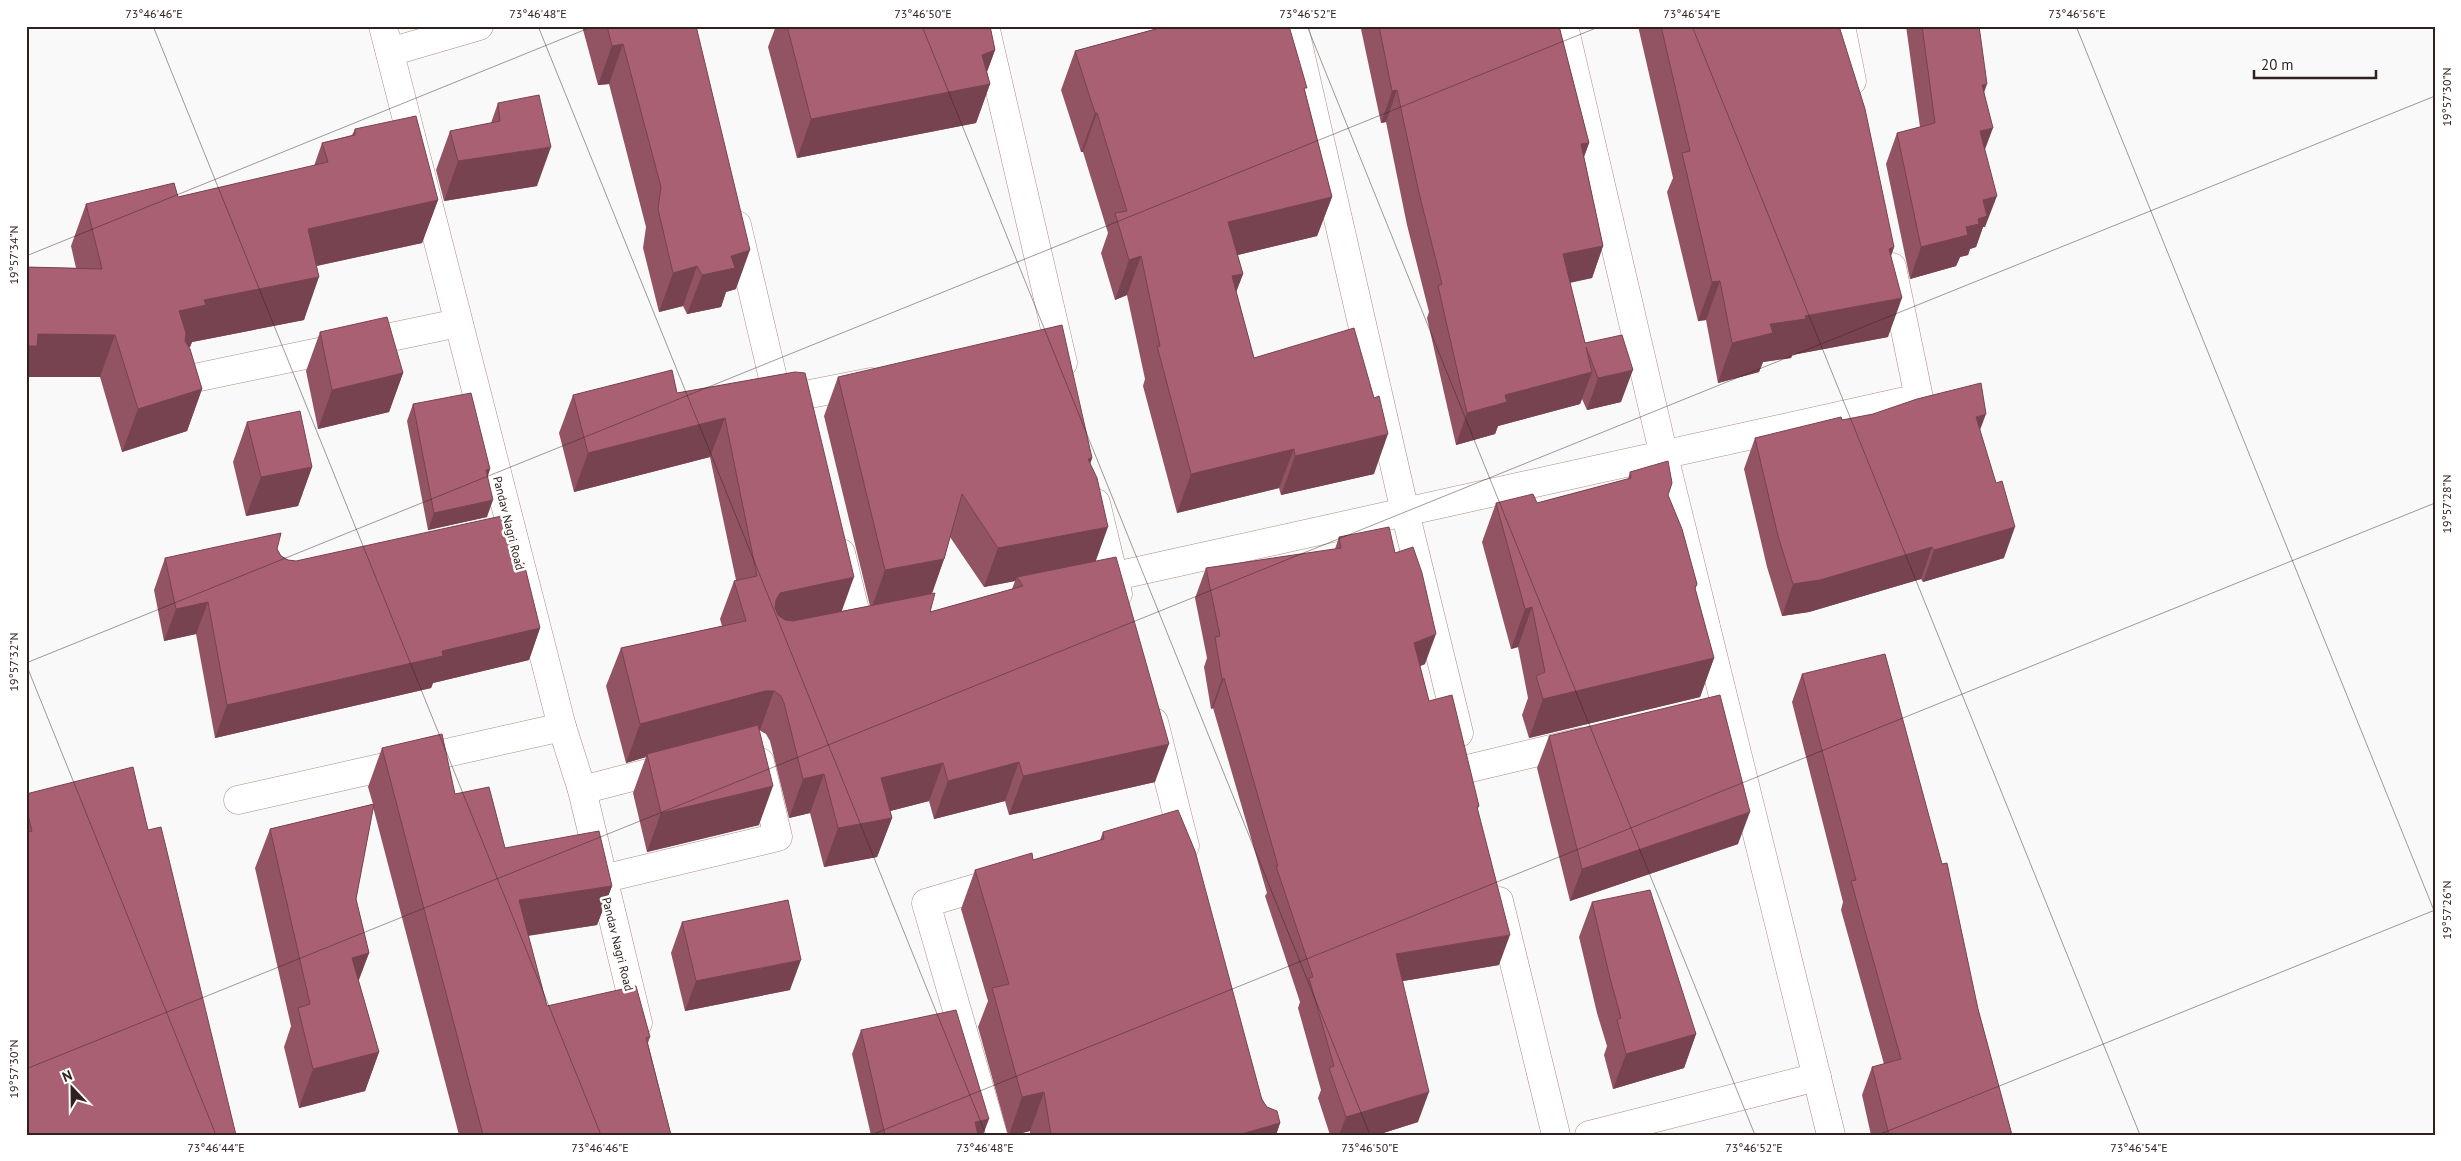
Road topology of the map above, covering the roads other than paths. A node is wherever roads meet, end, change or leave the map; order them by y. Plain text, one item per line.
1 (383, 26) edge
2 (479, 26) edge
3 (985, 26) edge
4 (1294, 26) edge
5 (1564, 26) edge
6 (1841, 26) edge
7 (390, 52) junction
8 (1857, 103) edge
9 (730, 198) edge
10 (1887, 246) edge
11 (458, 323) junction
12 (1059, 342) junction
13 (1030, 348) edge
14 (898, 376) edge
15 (185, 380) edge
16 (1070, 389) edge
17 (1664, 456) junction
18 (1089, 474) edge
19 (1405, 512) junction
20 (836, 531) edge
21 (1113, 578) junction
22 (1064, 587) edge
23 (1124, 615) edge
24 (888, 621) edge
25 (859, 627) junction
26 (831, 632) edge
27 (1147, 699) edge
28 (562, 726) junction
29 (1601, 737) edge
30 (737, 750) edge
31 (701, 759) edge
32 (582, 790) junction
33 (238, 800) dead end
34 (1180, 828) junction
35 (1154, 836) edge
36 (1191, 866) edge
37 (1027, 873) edge
38 (1493, 875) edge
39 (602, 878) junction
40 (643, 1043) edge
41 (1817, 1077) junction
42 (993, 1135) edge
43 (1556, 1135) edge
44 (1589, 1135) edge
45 (1831, 1135) edge

1 - 7 street, Pandav Nagri Road
2 - 7 street
3 - 12 street
4 - 19 street
5 - 17 street
6 - 8 street
7 - 11 street, Pandav Nagri Road
9 - 14 street
10 - 17 street
11 - 15 street
11 - 28 street, Pandav Nagri Road
12 - 13 street
12 - 16 street
17 - 19 street
17 - 41 street
18 - 21 street
19 - 21 street
19 - 29 street
20 - 25 street
21 - 22 street
21 - 23 street
24 - 25 street
25 - 26 street
27 - 34 street
28 - 32 street, Pandav Nagri Road
28 - 33 street
30 - 39 street
31 - 32 street
32 - 39 street, Pandav Nagri Road
34 - 35 street
34 - 36 street
37 - 42 street
38 - 43 street
39 - 40 street, Pandav Nagri Road
41 - 44 street
41 - 45 street

